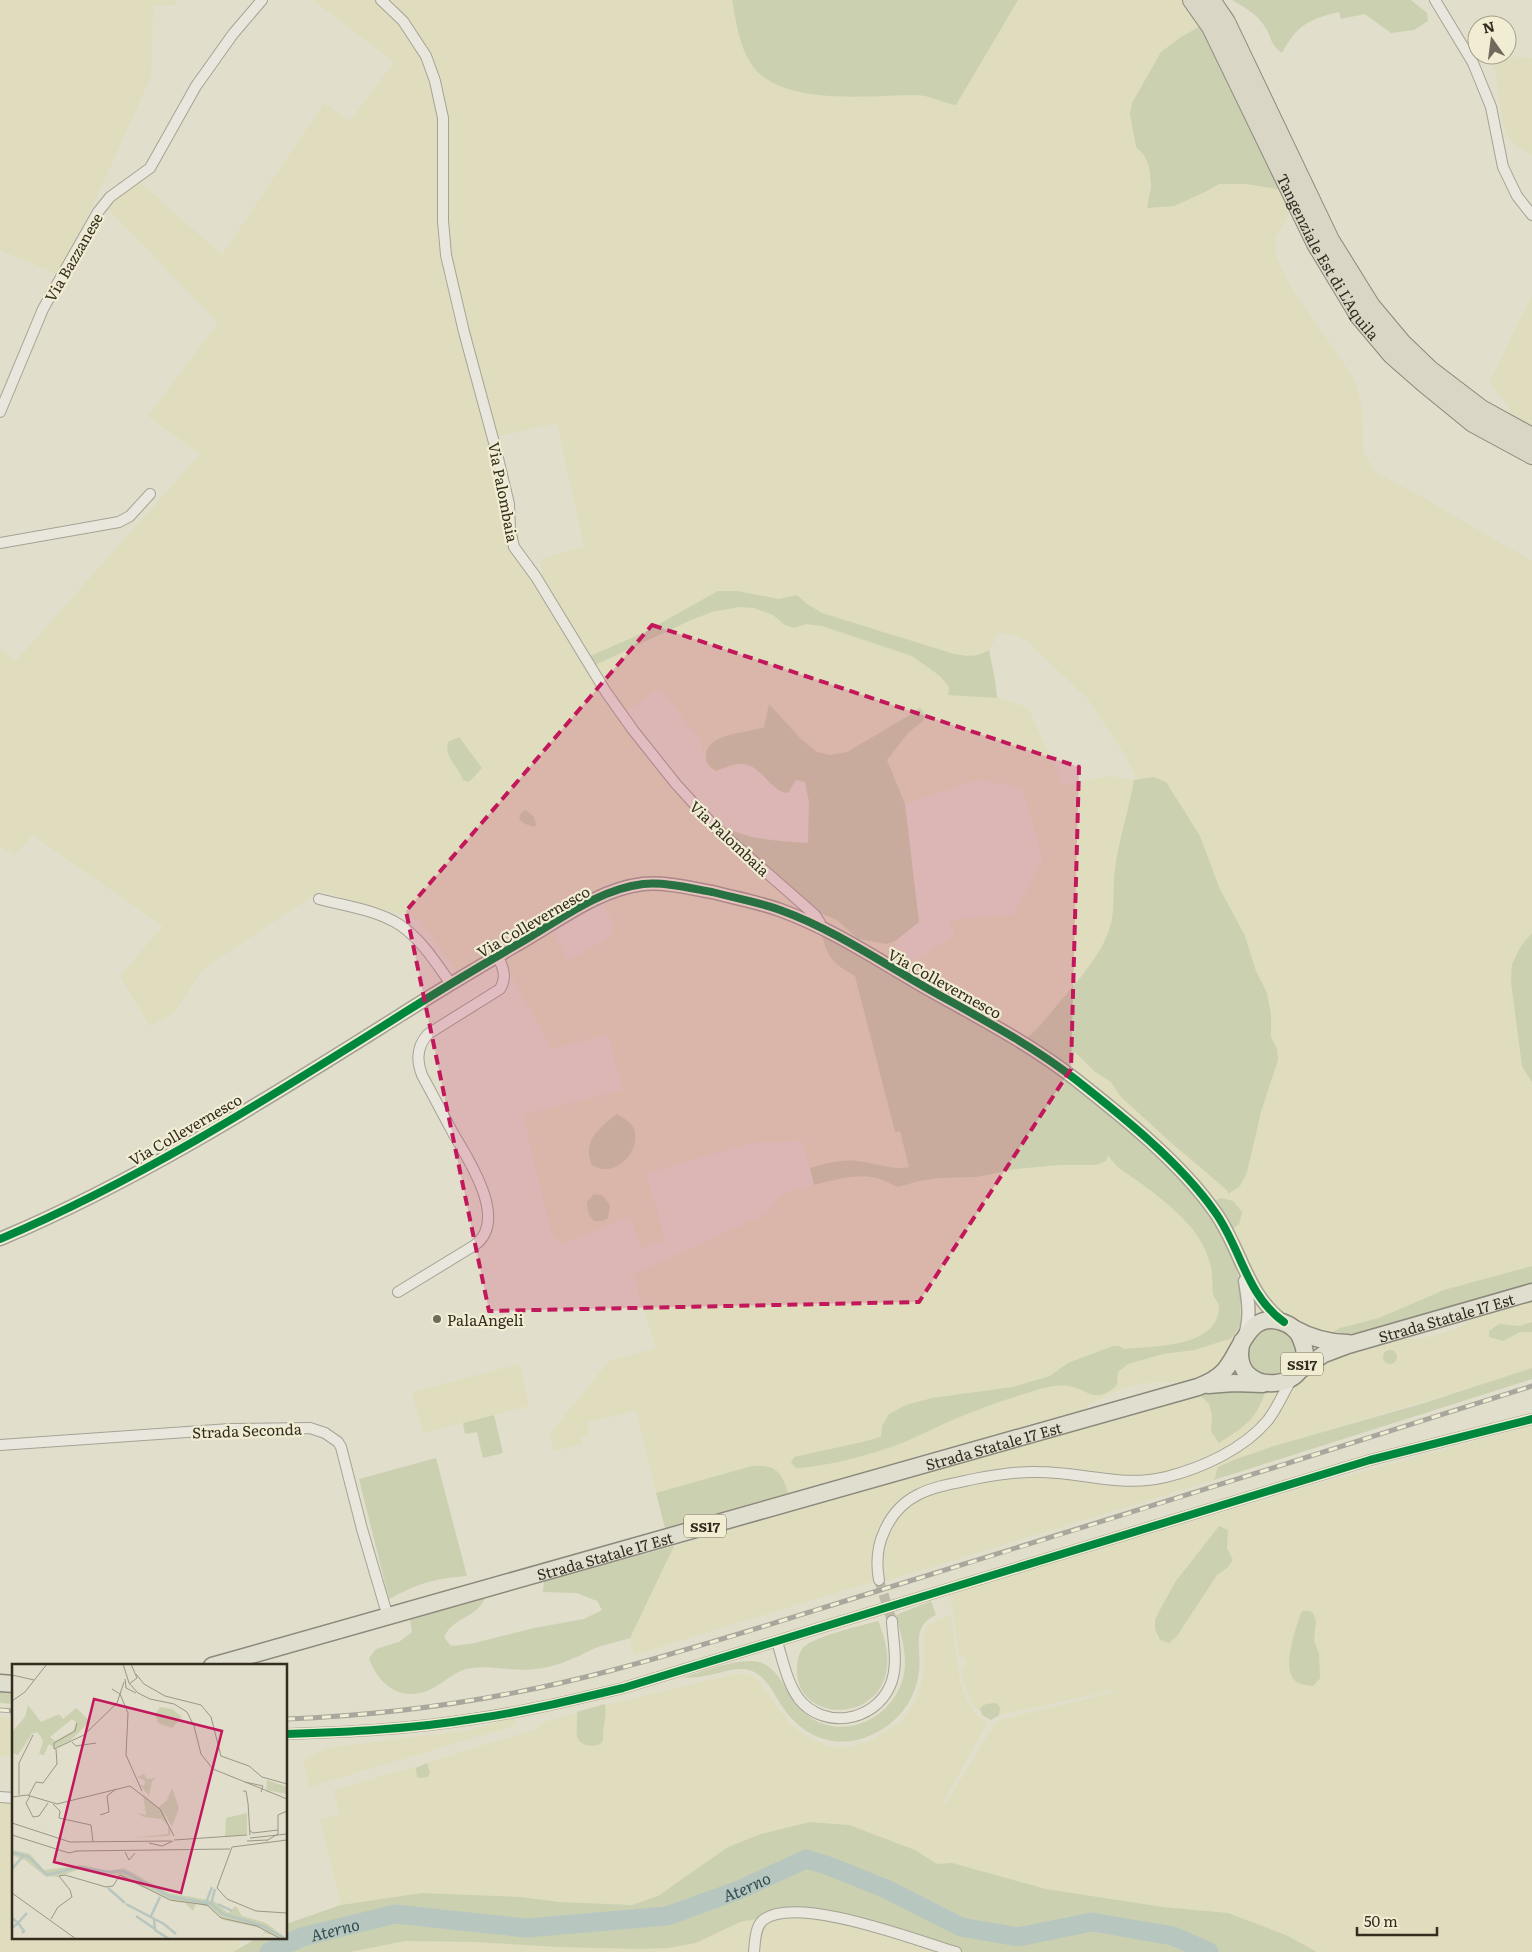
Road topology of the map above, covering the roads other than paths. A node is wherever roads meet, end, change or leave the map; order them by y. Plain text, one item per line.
1 (262, 0) edge
2 (381, 0) edge
3 (1192, 0) edge
4 (1211, 0) edge
5 (1435, 0) edge
6 (1532, 215) edge
7 (0, 412) edge
8 (1532, 437) edge
9 (1532, 455) edge
10 (150, 494) dead end
11 (0, 543) edge
12 (319, 899) dead end
13 (820, 928) junction
14 (497, 956) junction
15 (451, 984) junction
16 (0, 1239) edge
17 (1240, 1261) junction
18 (398, 1292) dead end
19 (1532, 1292) edge
20 (1289, 1325) junction
21 (1243, 1339) junction
22 (1360, 1341) junction
23 (1295, 1374) junction
24 (1267, 1384) junction
25 (1198, 1387) junction
26 (1272, 1412) junction
27 (1532, 1419) edge
28 (0, 1445) edge
29 (879, 1580) tunnel mouth
30 (388, 1617) junction
31 (892, 1621) tunnel mouth
32 (776, 1642) junction
33 (255, 1660) edge
34 (226, 1664) edge
35 (288, 1734) edge
36 (754, 1952) edge
37 (956, 1952) edge

1 - 7 street, Via Bazzanese
2 - 13 street, Via Palombaia
3 - 9 highway, Tangenziale Est di L'Aquila
4 - 8 highway, Tangenziale Est di L'Aquila
5 - 6 street
10 - 11 street
12 - 15 street
13 - 14 street, Via Collevernesco
13 - 17 street, Via Collevernesco
14 - 15 street, Via Collevernesco
14 - 18 street
15 - 16 street, Via Collevernesco
17 - 20 street, Via Collevernesco
17 - 21 street, Via Collevernesco
19 - 22 main road, Strada Statale 17 Est / SS17
20 - 21 main road, SS17
20 - 22 main road, Strada Statale 17 Est / SS17
20 - 23 main road, SS17
21 - 24 main road, SS17
21 - 25 main road, Strada Statale 17 Est / SS17
22 - 23 main road, Strada Statale 17 Est / SS17
23 - 24 main road, SS17
23 - 26 street
24 - 25 main road, Strada Statale 17 Est / SS17
24 - 26 street
25 - 30 main road, Strada Statale 17 Est / SS17
26 - 29 street
27 - 32 street
28 - 30 street, Strada Seconda
30 - 33 main road, Strada Statale 17 Est / SS17
31 - 32 street
32 - 35 street
33 - 34 main road, Strada Statale 17 Est / SS17
36 - 37 street

